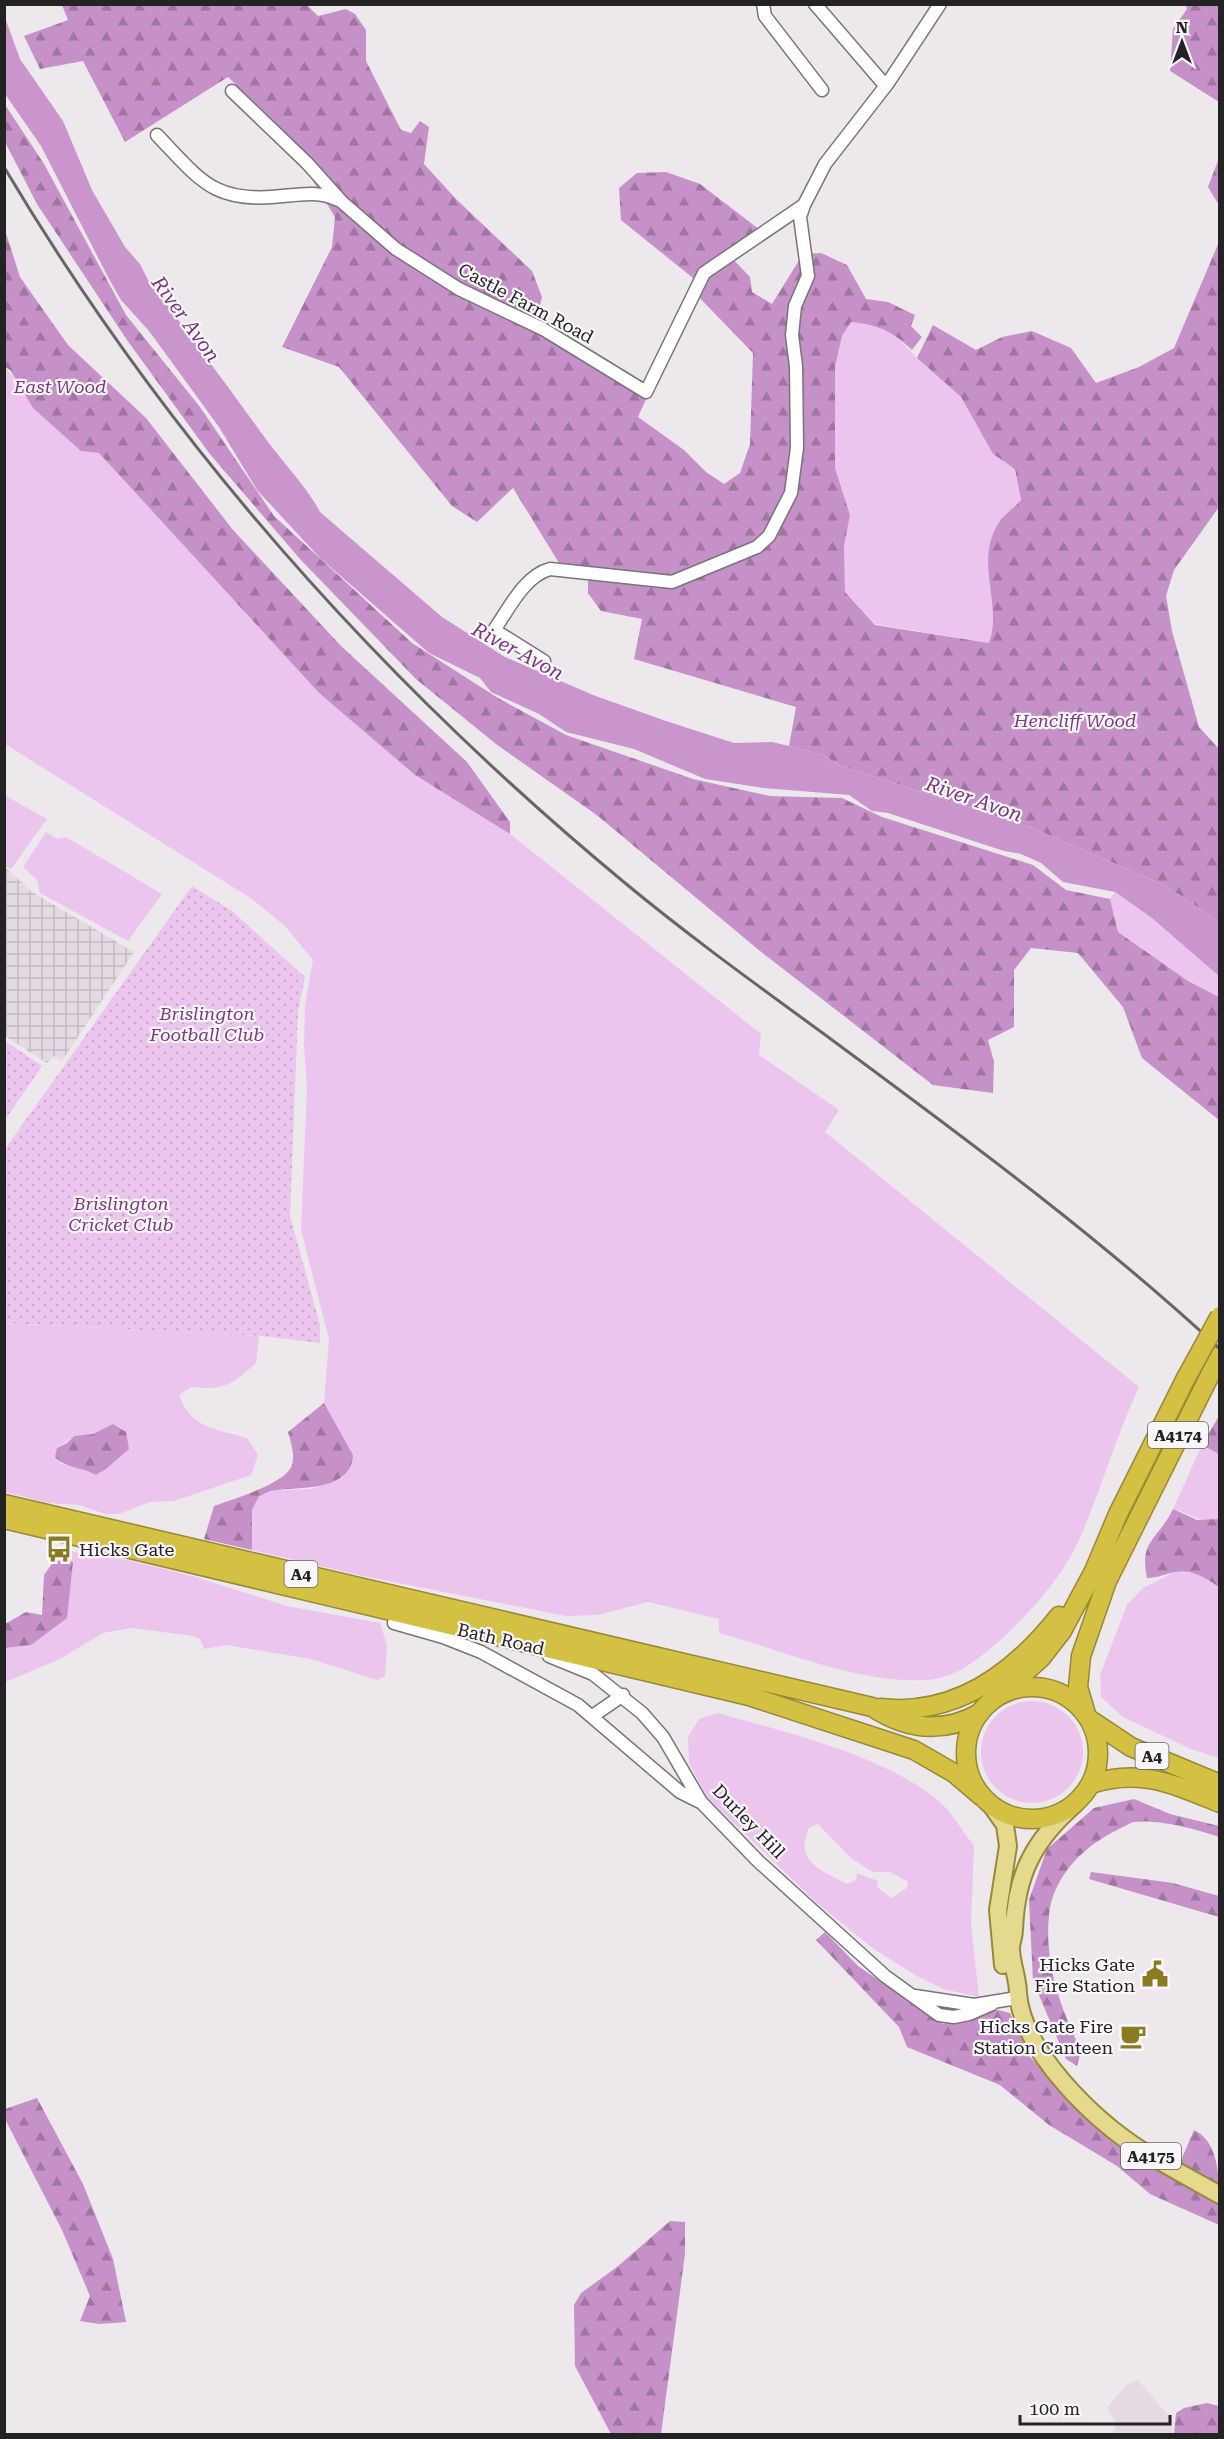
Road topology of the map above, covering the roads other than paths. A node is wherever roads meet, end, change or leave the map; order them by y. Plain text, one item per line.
1 (762, 4) edge
2 (815, 4) edge
3 (940, 4) edge
4 (888, 83) junction
5 (822, 90) dead end
6 (232, 91) dead end
7 (157, 135) dead end
8 (342, 202) junction
9 (804, 205) junction
10 (544, 661) dead end
11 (1220, 1316) edge
12 (1220, 1355) edge
13 (4, 1504) edge
14 (4, 1520) edge
15 (1114, 1527) junction
16 (125, 1542) junction
17 (394, 1623) dead end
18 (503, 1639) junction
19 (623, 1695) junction
20 (999, 1696) junction
21 (872, 1707) junction
22 (980, 1713) junction
23 (594, 1715) junction
24 (1088, 1717) junction
25 (1091, 1784) junction
26 (1220, 1784) edge
27 (986, 1800) junction
28 (700, 1802) junction
29 (1220, 1803) edge
30 (1075, 1804) junction
31 (1017, 1998) junction
32 (1220, 2195) edge

1 - 5 street
2 - 4 street
3 - 4 street, Castle Farm Road
4 - 9 street, Castle Farm Road
6 - 8 street, Castle Farm Road
7 - 8 street, Castle Farm Road
8 - 9 street, Castle Farm Road
9 - 10 street
11 - 15 highway, A4174, bridge
12 - 24 highway, A4174
13 - 16 highway, Bath Road / A4
14 - 16 highway, Bath Road / A4
15 - 20 highway, A4174
15 - 21 highway
16 - 18 highway, Bath Road / A4
16 - 21 highway, Bath Road / A4
17 - 23 street
18 - 19 street, Durley Hill
18 - 27 highway, Bath Road / A4
19 - 23 street
19 - 28 street, Durley Hill
20 - 22 highway
20 - 24 highway
21 - 22 highway, Bath Road / A4
22 - 27 highway
23 - 28 street
24 - 25 highway
24 - 26 highway, A4
25 - 29 highway, A4
25 - 30 highway
27 - 30 highway
27 - 31 main road, A4175
28 - 31 street, Durley Hill
30 - 31 main road, A4175
31 - 32 main road, A4175

